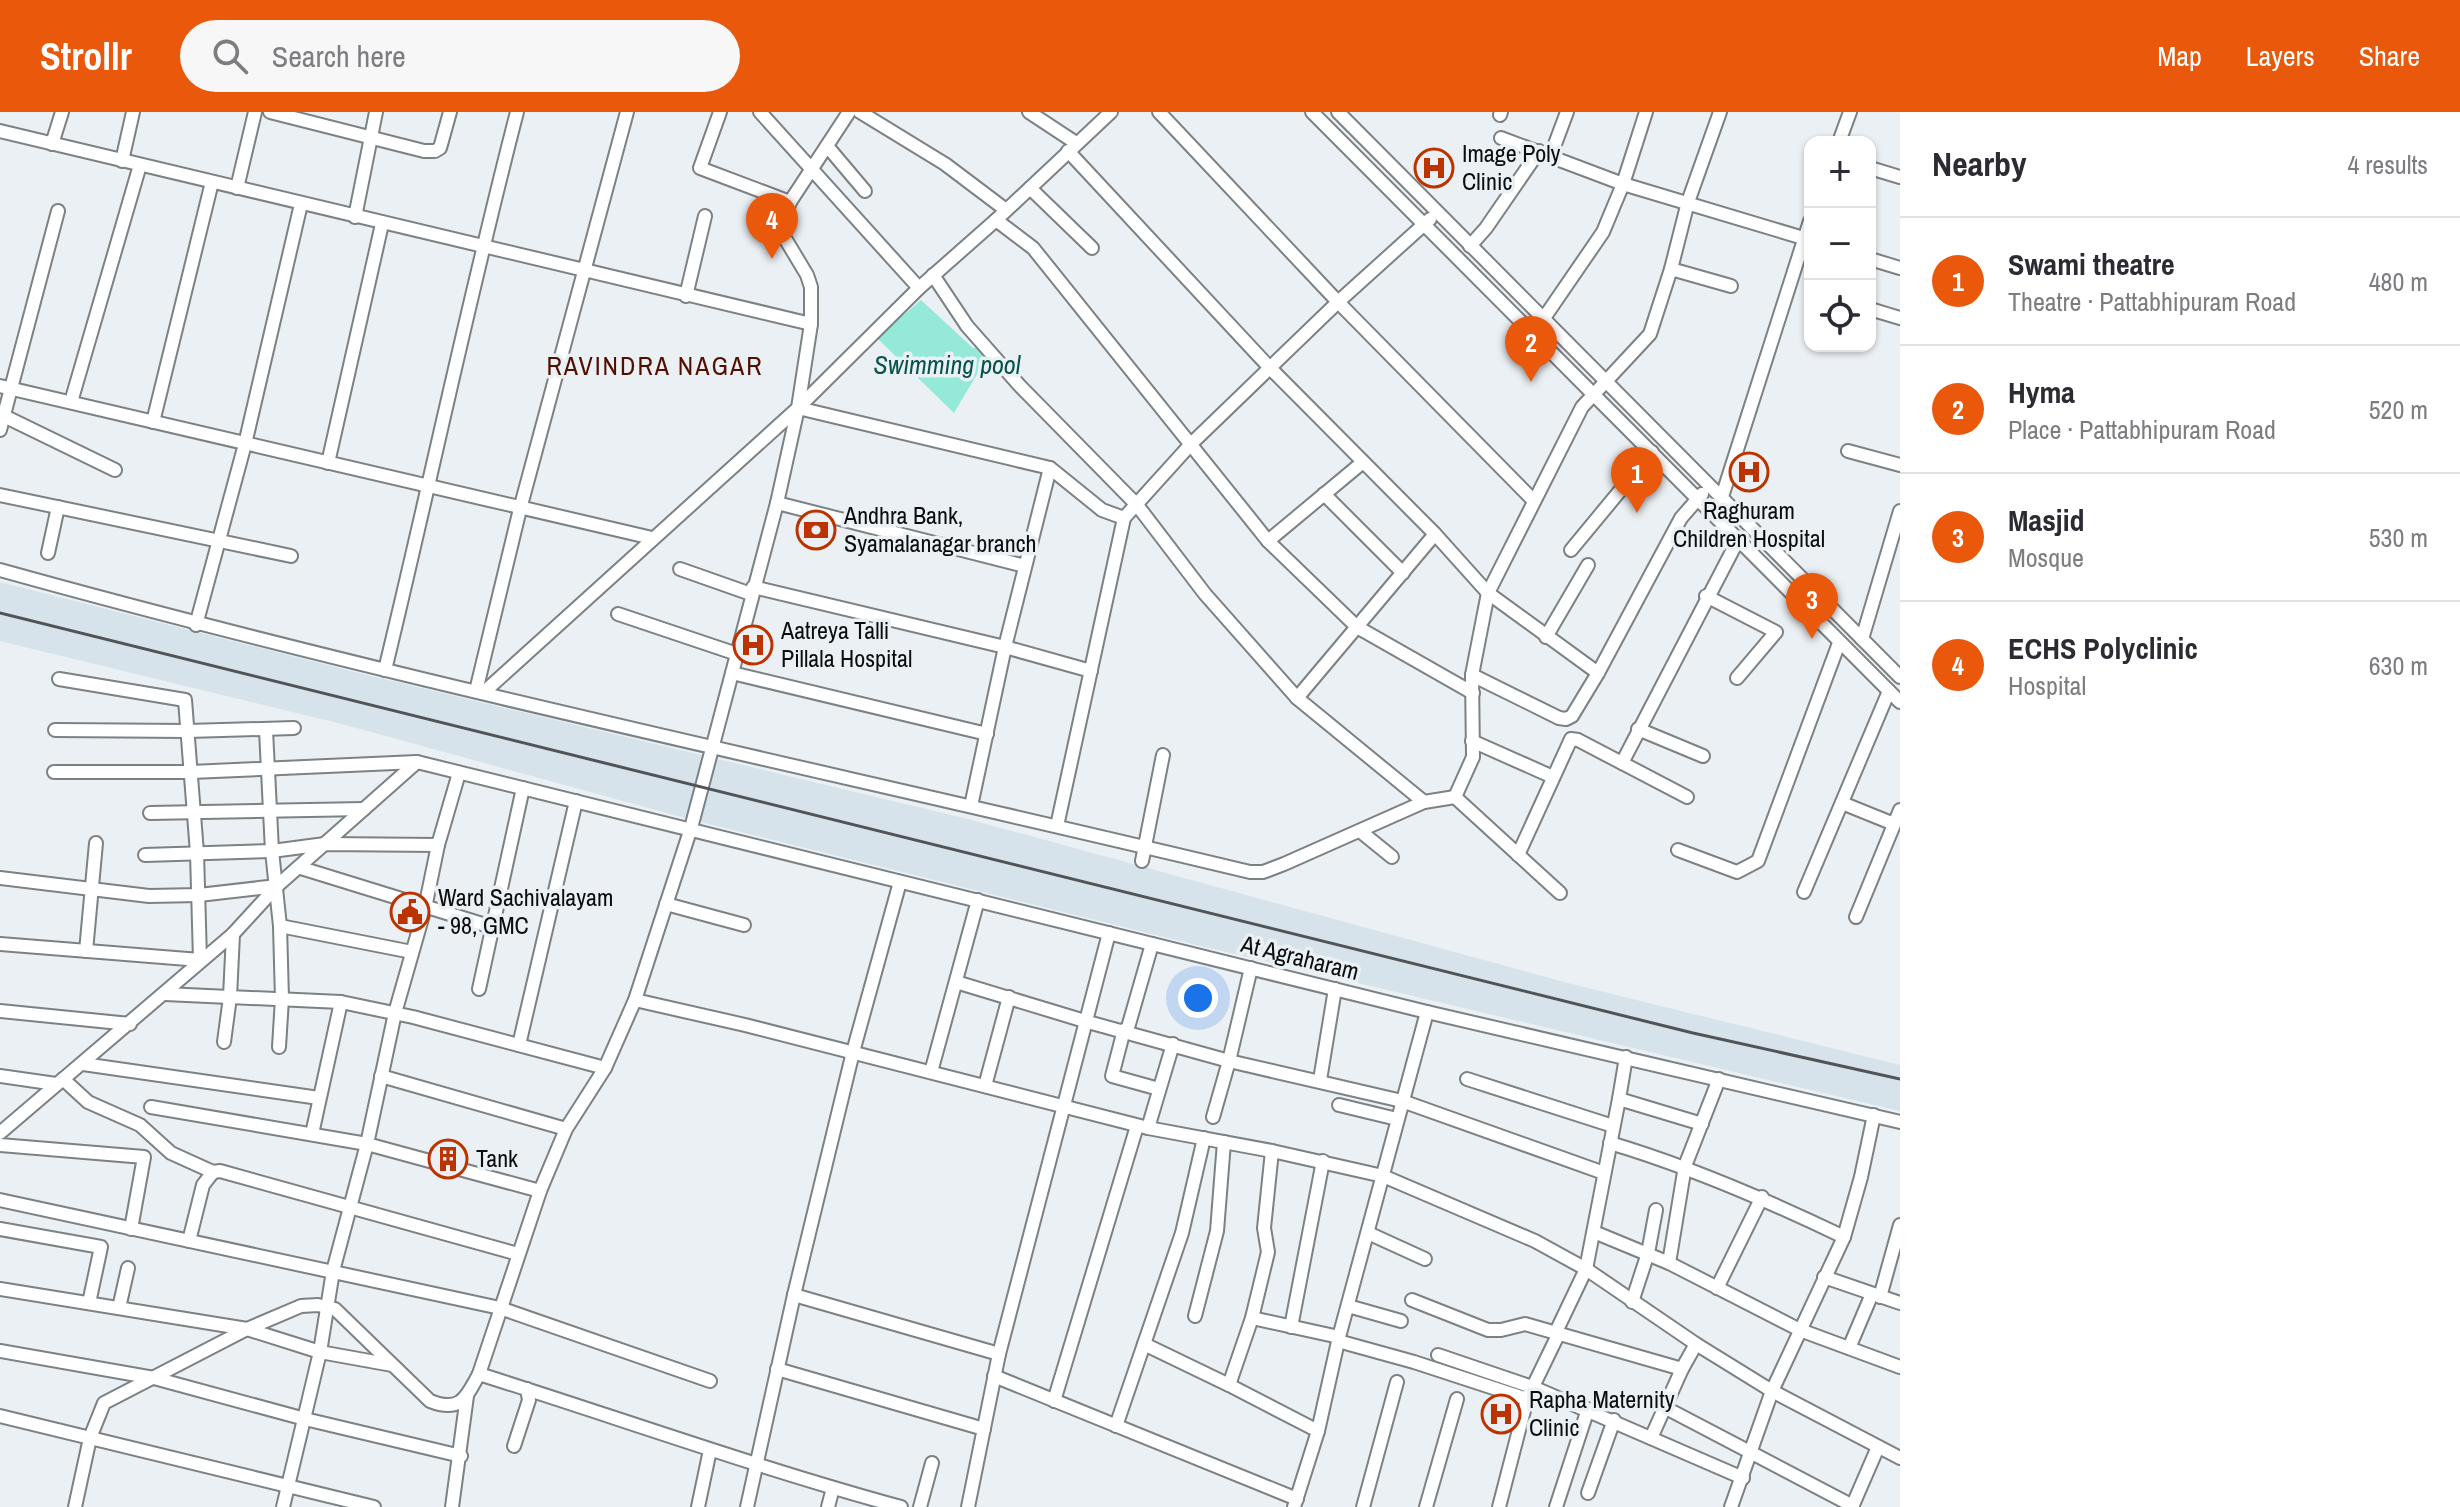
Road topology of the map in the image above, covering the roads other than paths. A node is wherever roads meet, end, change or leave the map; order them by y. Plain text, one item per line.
1 (62, 112) edge
2 (133, 112) edge
3 (255, 112) edge
4 (270, 112) edge
5 (376, 112) edge
6 (450, 112) edge
7 (517, 112) edge
8 (627, 112) edge
9 (720, 112) edge
10 (760, 112) edge
11 (849, 112) edge
12 (860, 112) edge
13 (1029, 112) edge
14 (1111, 112) edge
15 (1159, 112) edge
16 (1312, 112) edge
17 (1338, 112) edge
18 (1567, 112) edge
19 (1646, 112) edge
20 (1720, 112) edge
21 (1850, 112) edge
22 (0, 131) edge
23 (1841, 136) edge
24 (371, 138) junction
25 (1501, 138) dead end
26 (52, 144) junction
27 (827, 146) junction
28 (1072, 147) junction
29 (1545, 153) junction
30 (122, 161) junction
31 (140, 165) junction
32 (812, 169) junction
33 (1876, 170) edge
34 (1900, 177) edge
35 (212, 182) junction
36 (1623, 184) junction
37 (237, 188) junction
38 (1030, 188) junction
39 (865, 191) dead end
40 (790, 202) junction
41 (1688, 202) junction
42 (301, 204) junction
43 (1006, 210) junction
44 (58, 211) dead end
45 (1436, 213) junction
46 (705, 216) dead end
47 (355, 217) junction
48 (996, 220) junction
49 (1425, 223) junction
50 (382, 224) junction
51 (1804, 238) edge
52 (482, 246) junction
53 (1470, 246) junction
54 (1092, 248) dead end
55 (1804, 248) edge
56 (1876, 261) edge
57 (1900, 268) edge
58 (1671, 269) junction
59 (584, 271) junction
60 (933, 275) junction
61 (1731, 286) dead end
62 (919, 288) junction
63 (686, 296) junction
64 (1338, 302) junction
65 (1876, 311) edge
66 (1544, 318) junction
67 (1900, 318) edge
68 (811, 324) junction
69 (1270, 368) junction
70 (1606, 382) junction
71 (5, 387) edge
72 (1595, 394) junction
73 (71, 402) junction
74 (798, 408) junction
75 (4, 416) junction
76 (153, 422) junction
77 (0, 430) edge
78 (245, 444) junction
79 (1191, 444) junction
80 (1848, 451) dead end
81 (1652, 452) junction
82 (1363, 462) junction
83 (328, 463) junction
84 (1900, 465) edge
85 (1050, 468) junction
86 (115, 470) dead end
87 (430, 485) junction
88 (1709, 486) junction
89 (1324, 494) junction
90 (0, 495) edge
91 (1697, 498) junction
92 (1534, 501) junction
93 (1722, 501) junction
94 (777, 503) junction
95 (1137, 505) junction
96 (58, 507) junction
97 (520, 509) junction
98 (1900, 511) edge
99 (1710, 512) junction
100 (1124, 518) junction
101 (1435, 534) junction
102 (652, 538) junction
103 (1738, 540) junction
104 (218, 541) junction
105 (1268, 541) junction
106 (1571, 550) dead end
107 (48, 553) dead end
108 (291, 556) dead end
109 (1588, 565) dead end
110 (1025, 566) junction
111 (680, 569) dead end
112 (0, 570) edge
113 (1403, 573) junction
114 (752, 590) junction
115 (1488, 593) junction
116 (1706, 596) junction
117 (618, 614) dead end
118 (196, 625) junction
119 (1357, 627) junction
120 (1546, 637) junction
121 (1862, 639) junction
122 (1839, 643) junction
123 (1005, 647) junction
124 (737, 654) junction
125 (385, 670) junction
126 (1091, 671) junction
127 (732, 673) junction
128 (1598, 673) junction
129 (1472, 675) junction
130 (1900, 677) edge
131 (1737, 678) dead end
132 (59, 679) dead end
133 (1889, 691) junction
134 (479, 692) junction
135 (1473, 693) junction
136 (1297, 698) junction
137 (1900, 702) edge
138 (294, 728) dead end
139 (1638, 729) junction
140 (55, 730) dead end
141 (266, 730) junction
142 (188, 731) junction
143 (987, 734) junction
144 (1472, 741) junction
145 (713, 748) junction
146 (1163, 755) dead end
147 (1703, 756) dead end
148 (417, 762) junction
149 (1622, 763) junction
150 (267, 767) junction
151 (54, 772) dead end
152 (191, 772) junction
153 (459, 773) junction
154 (1553, 777) junction
155 (523, 788) junction
156 (1455, 797) junction
157 (1687, 797) dead end
158 (576, 801) junction
159 (1424, 802) junction
160 (1842, 803) junction
161 (971, 806) junction
162 (271, 809) junction
163 (364, 809) junction
164 (1900, 810) edge
165 (194, 812) junction
166 (150, 813) dead end
167 (1894, 824) junction
168 (1057, 826) junction
169 (691, 828) junction
170 (1360, 831) junction
171 (96, 843) dead end
172 (325, 844) junction
173 (438, 845) junction
174 (1145, 847) junction
175 (1678, 850) dead end
176 (272, 851) junction
177 (197, 853) junction
178 (145, 855) dead end
179 (1518, 855) junction
180 (1392, 857) dead end
181 (1142, 861) dead end
182 (301, 868) junction
183 (0, 878) edge
184 (900, 882) junction
185 (277, 886) junction
186 (91, 889) junction
187 (1804, 892) dead end
188 (1560, 893) dead end
189 (199, 895) junction
190 (978, 900) junction
191 (666, 904) junction
192 (425, 908) junction
193 (1856, 917) dead end
194 (744, 925) dead end
195 (280, 926) junction
196 (492, 927) junction
197 (1109, 933) junction
198 (233, 934) junction
199 (0, 944) edge
200 (1152, 944) junction
201 (86, 951) junction
202 (412, 952) junction
203 (200, 960) junction
204 (1251, 968) junction
205 (956, 982) junction
206 (479, 989) dead end
207 (1335, 989) junction
208 (165, 994) junction
209 (230, 997) junction
210 (1009, 997) junction
211 (282, 999) junction
212 (635, 1000) junction
213 (341, 1002) junction
214 (0, 1011) edge
215 (1427, 1012) junction
216 (395, 1013) junction
217 (1088, 1022) junction
218 (130, 1024) junction
219 (1125, 1030) junction
220 (224, 1042) dead end
221 (1173, 1044) junction
222 (519, 1045) junction
223 (279, 1047) dead end
224 (853, 1052) junction
225 (1626, 1057) junction
226 (1229, 1061) junction
227 (83, 1064) junction
228 (605, 1068) junction
229 (931, 1072) junction
230 (0, 1076) edge
231 (381, 1076) junction
232 (1467, 1079) dead end
233 (1719, 1079) junction
234 (63, 1080) junction
235 (1320, 1080) junction
236 (985, 1086) junction
237 (1159, 1089) junction
238 (319, 1098) junction
239 (1619, 1099) junction
240 (1402, 1101) junction
241 (1339, 1105) dead end
242 (151, 1107) dead end
243 (1065, 1107) junction
244 (1874, 1115) junction
245 (1213, 1117) dead end
246 (1397, 1119) junction
247 (1900, 1122) edge
248 (1702, 1124) junction
249 (1613, 1126) junction
250 (1142, 1127) junction
251 (566, 1129) junction
252 (146, 1131) junction
253 (0, 1133) edge
254 (312, 1134) junction
255 (1204, 1138) junction
256 (1224, 1142) junction
257 (1610, 1143) junction
258 (367, 1144) junction
259 (0, 1145) edge
260 (1272, 1151) junction
261 (144, 1157) junction
262 (1323, 1161) junction
263 (1685, 1166) junction
264 (1604, 1173) junction
265 (210, 1175) junction
266 (1383, 1176) junction
267 (540, 1191) junction
268 (1762, 1197) junction
269 (0, 1200) edge
270 (350, 1206) junction
271 (1656, 1210) dead end
272 (1900, 1225) edge
273 (0, 1229) edge
274 (131, 1229) junction
275 (1594, 1232) junction
276 (1368, 1233) junction
277 (1844, 1237) junction
278 (189, 1241) junction
279 (1648, 1253) junction
280 (518, 1254) junction
281 (1425, 1259) dead end
282 (1669, 1263) junction
283 (128, 1268) dead end
284 (1586, 1269) junction
285 (333, 1271) junction
286 (1824, 1277) junction
287 (1717, 1288) junction
288 (0, 1289) edge
289 (794, 1295) junction
290 (1876, 1295) junction
291 (1412, 1300) dead end
292 (1632, 1302) junction
293 (89, 1303) junction
294 (1900, 1303) edge
295 (326, 1306) junction
296 (1348, 1306) junction
297 (119, 1308) junction
298 (500, 1308) junction
299 (1195, 1316) dead end
300 (1252, 1318) junction
301 (1401, 1321) dead end
302 (1291, 1327) junction
303 (247, 1329) junction
304 (1800, 1330) junction
305 (1556, 1334) junction
306 (1338, 1339) junction
307 (1144, 1344) junction
308 (1696, 1344) junction
309 (1849, 1348) junction
310 (0, 1351) edge
311 (320, 1352) junction
312 (999, 1354) junction
313 (1438, 1355) dead end
314 (392, 1365) junction
315 (1900, 1367) edge
316 (777, 1369) junction
317 (1682, 1369) junction
318 (479, 1374) junction
319 (994, 1376) junction
320 (154, 1378) junction
321 (710, 1381) dead end
322 (1397, 1382) dead end
323 (1229, 1385) junction
324 (527, 1389) junction
325 (1772, 1391) junction
326 (1531, 1393) junction
327 (467, 1396) junction
328 (1457, 1399) dead end
329 (1054, 1401) junction
330 (1664, 1407) junction
331 (1588, 1409) junction
332 (0, 1416) edge
333 (305, 1419) junction
334 (1614, 1420) junction
335 (1116, 1426) junction
336 (984, 1429) junction
337 (1318, 1431) junction
338 (90, 1438) junction
339 (1651, 1438) junction
340 (514, 1446) dead end
341 (1878, 1447) junction
342 (710, 1450) junction
343 (1751, 1454) junction
344 (461, 1456) junction
345 (1900, 1458) edge
346 (932, 1463) dead end
347 (758, 1464) junction
348 (1743, 1478) junction
349 (287, 1486) junction
350 (833, 1488) junction
351 (1588, 1493) dead end
352 (1295, 1503) edge
353 (75, 1507) edge
354 (283, 1507) edge
355 (374, 1507) edge
356 (452, 1507) edge
357 (698, 1507) edge
358 (747, 1507) edge
359 (828, 1507) edge
360 (899, 1507) edge
361 (920, 1507) edge
362 (968, 1507) edge
363 (1363, 1507) edge
364 (1426, 1507) edge
365 (1499, 1507) edge
366 (1556, 1507) edge
367 (1731, 1507) edge
368 (1852, 1507) edge

1 - 26 street
2 - 30 street
3 - 37 street
4 - 24 street
5 - 24 street
6 - 24 street
7 - 52 street
8 - 59 street
9 - 40 street
10 - 32 street
11 - 27 street
12 - 43 street
13 - 28 street
14 - 28 street
15 - 64 street
16 - 49 street
17 - 45 street
18 - 29 street
19 - 36 street
20 - 41 street
21 - 23 street
22 - 26 street
24 - 47 street
25 - 29 street
26 - 30 street
27 - 32 street
27 - 39 street
28 - 38 street
28 - 69 street
29 - 36 street
29 - 53 street
30 - 31 street
31 - 35 street
31 - 73 street
32 - 40 street
32 - 62 street
33 - 34 street
35 - 37 street
35 - 76 street
36 - 41 street
36 - 66 street
37 - 42 street
38 - 43 street
38 - 54 street
40 - 68 street
41 - 51 street
41 - 58 street
42 - 47 street
42 - 78 street
43 - 48 street
44 - 71 street
45 - 49 street
45 - 53 street
46 - 63 street
47 - 50 street
48 - 60 street
48 - 79 street
49 - 64 street
49 - 72 street
50 - 52 street
50 - 83 street
52 - 59 street
52 - 87 street
53 - 66 street
55 - 93 street
56 - 57 street
58 - 61 street
58 - 70 street
59 - 63 street
59 - 97 street
60 - 62 street
60 - 95 street
62 - 74 street
63 - 68 street
64 - 69 street
64 - 92 street
65 - 67 street
66 - 70 street
68 - 74 street
69 - 79 street
69 - 82 street
70 - 72 street
70 - 88 street
71 - 73 street
71 - 75 street
72 - 81 street
72 - 92 street
73 - 76 street
74 - 85 street
74 - 94 street
74 - 102 street
75 - 77 street
75 - 86 street
76 - 78 street
78 - 83 street
78 - 104 street
79 - 95 street
79 - 105 street
80 - 84 street
81 - 91 street
81 - 106 street
82 - 89 street
82 - 101 street
83 - 87 street
85 - 100 street
85 - 110 street
87 - 97 street
87 - 125 street
88 - 91 street
88 - 93 street
89 - 105 street
89 - 113 street
90 - 96 street
91 - 99 street
91 - 128 street
92 - 115 street
93 - 99 street
93 - 121 street
94 - 110 street
94 - 114 street
95 - 100 street
95 - 136 street
96 - 104 street
96 - 107 street
97 - 102 street
97 - 134 street
98 - 121 street
99 - 103 street
100 - 126 street
101 - 113 street
101 - 115 street
102 - 134 street
103 - 116 street
103 - 122 street
104 - 108 street
104 - 118 street
105 - 119 street
109 - 120 street
110 - 123 street
111 - 114 street
112 - 118 street
113 - 119 street
114 - 123 street
114 - 124 street
115 - 120 street
115 - 129 street
116 - 131 street
116 - 139 street
117 - 124 street
118 - 125 street
119 - 135 street
119 - 136 street
120 - 128 street
121 - 130 street
122 - 133 street
122 - 175 street
123 - 126 street
123 - 143 street
124 - 127 street
125 - 134 street
126 - 168 street
127 - 143 street
127 - 145 street
128 - 129 street
129 - 135 street
132 - 142 street
133 - 137 street
133 - 160 street
134 - 145 street
135 - 144 street
136 - 159 street
138 - 141 street
139 - 147 street
139 - 149 street
140 - 142 street
141 - 142 street
141 - 150 street
142 - 152 street
143 - 161 street
144 - 154 street
144 - 156 street
145 - 161 street
145 - 169 street
146 - 174 street
148 - 150 street, At Agraharam
148 - 153 street, At Agraharam
148 - 163 street
149 - 154 street
149 - 157 street
150 - 152 street, At Agraharam
150 - 162 street
151 - 152 street, At Agraharam
152 - 165 street
153 - 155 street, At Agraharam
153 - 173 street
154 - 179 street
155 - 158 street, At Agraharam
155 - 196 street
156 - 159 street
156 - 179 street
158 - 169 street, At Agraharam
158 - 222 street
159 - 170 street
160 - 167 street
160 - 187 street
161 - 168 street
162 - 163 street
162 - 165 street
162 - 176 street
163 - 172 street
164 - 167 street
165 - 166 street
165 - 177 street
167 - 193 street
168 - 174 street
169 - 184 street, At Agraharam
169 - 191 street
170 - 174 street
170 - 180 street
171 - 186 street
172 - 173 street
172 - 176 street
172 - 182 street
173 - 192 street
174 - 181 street
176 - 177 street
176 - 185 street
177 - 178 street
177 - 189 street
179 - 188 street
182 - 185 street
182 - 192 street
183 - 186 street
184 - 190 street, At Agraharam
184 - 224 street
185 - 189 street
185 - 195 street
185 - 198 street
186 - 189 street
186 - 201 street
189 - 203 street
190 - 197 street, At Agraharam
190 - 205 street
191 - 194 street
191 - 212 street
192 - 196 street
192 - 202 street
195 - 202 street
195 - 211 street
196 - 206 street
197 - 200 street, At Agraharam
197 - 217 street
198 - 203 street
198 - 209 street
199 - 201 street
200 - 204 street, At Agraharam
200 - 219 street
201 - 203 street
202 - 216 street
203 - 208 street
204 - 207 street, At Agraharam
204 - 226 street
205 - 210 street
205 - 229 street
207 - 215 street, At Agraharam
207 - 235 street
208 - 209 street
208 - 218 street
209 - 211 street
209 - 220 street
210 - 217 street
210 - 236 street
211 - 213 street
211 - 223 street
212 - 224 street
212 - 228 street
213 - 216 street
213 - 238 street
214 - 218 street
215 - 225 street, At Agraharam
215 - 240 street
216 - 222 street
216 - 231 street
217 - 219 street
217 - 243 street
218 - 227 street
219 - 221 street
219 - 237 street
221 - 226 street
221 - 237 street
222 - 228 street
224 - 229 street
224 - 289 street
225 - 233 street, At Agraharam
225 - 239 street
226 - 235 street
226 - 245 street
227 - 234 street
227 - 238 street
228 - 251 street
229 - 236 street
230 - 234 street
231 - 251 street
231 - 258 street
232 - 249 street
233 - 244 street, At Agraharam
233 - 248 street
234 - 252 street
234 - 253 street
235 - 240 street
236 - 243 street
237 - 250 street
238 - 254 street
239 - 248 street
239 - 249 street
240 - 246 street
240 - 264 street
241 - 246 street
242 - 254 street
243 - 250 street
243 - 312 street
244 - 247 street, At Agraharam
244 - 277 street
246 - 266 street
248 - 263 street
249 - 257 street
250 - 255 street
250 - 329 street
251 - 267 street
252 - 261 street
252 - 265 street
254 - 258 street
255 - 256 street
255 - 307 street
256 - 260 street
256 - 299 street
257 - 263 street
257 - 264 street
258 - 267 street
258 - 270 street
259 - 261 street
260 - 262 street
260 - 300 street
261 - 274 street
262 - 266 street
262 - 302 street
263 - 268 street
263 - 282 street
264 - 275 street
265 - 270 street
265 - 278 street
266 - 276 street
266 - 284 street
267 - 280 street
268 - 277 street
268 - 287 street
269 - 274 street
270 - 280 street
270 - 285 street
271 - 279 street
272 - 290 street
273 - 293 street
274 - 278 street
275 - 279 street
275 - 284 street
276 - 281 street
276 - 296 street
277 - 286 street
278 - 285 street
279 - 282 street
279 - 292 street
280 - 298 street
282 - 287 street
283 - 297 street
284 - 292 street
284 - 305 street
285 - 295 street
285 - 298 street
286 - 290 street
286 - 304 street
287 - 304 street
288 - 293 street
289 - 312 street
289 - 316 street
290 - 294 street
290 - 309 street
291 - 305 street
292 - 308 street
293 - 297 street
295 - 303 street
295 - 311 street
295 - 314 street
296 - 301 street
296 - 306 street
297 - 303 street
298 - 318 street
298 - 321 street
300 - 302 street
300 - 323 street
302 - 306 street
303 - 311 street
303 - 320 street
304 - 309 street
304 - 325 street
305 - 317 street
305 - 326 street
306 - 326 street
306 - 337 street
307 - 323 street
307 - 335 street
308 - 317 street
308 - 325 street
309 - 315 street
310 - 320 street
311 - 314 street
311 - 333 street
312 - 319 street
313 - 326 street
314 - 327 street
316 - 336 street
316 - 347 street
317 - 330 street
318 - 324 street
318 - 327 street
319 - 329 street
319 - 336 street
320 - 333 street
320 - 338 street
322 - 363 street
323 - 337 street
324 - 340 street
324 - 342 street
325 - 341 street
325 - 343 street
326 - 331 street
326 - 365 street
327 - 344 street
328 - 364 street
329 - 335 street
330 - 339 street
330 - 343 street
331 - 334 street
331 - 366 street
332 - 338 street
333 - 344 street
333 - 349 street
334 - 339 street
334 - 351 street
335 - 352 street
336 - 362 street
337 - 352 street
338 - 349 street
338 - 353 street
339 - 348 street
341 - 345 street
341 - 368 street
342 - 347 street
342 - 357 street
343 - 348 street
343 - 368 street
344 - 356 street
346 - 361 street
347 - 350 street
347 - 358 street
348 - 367 street
349 - 354 street
349 - 355 street
350 - 359 street
350 - 360 street

